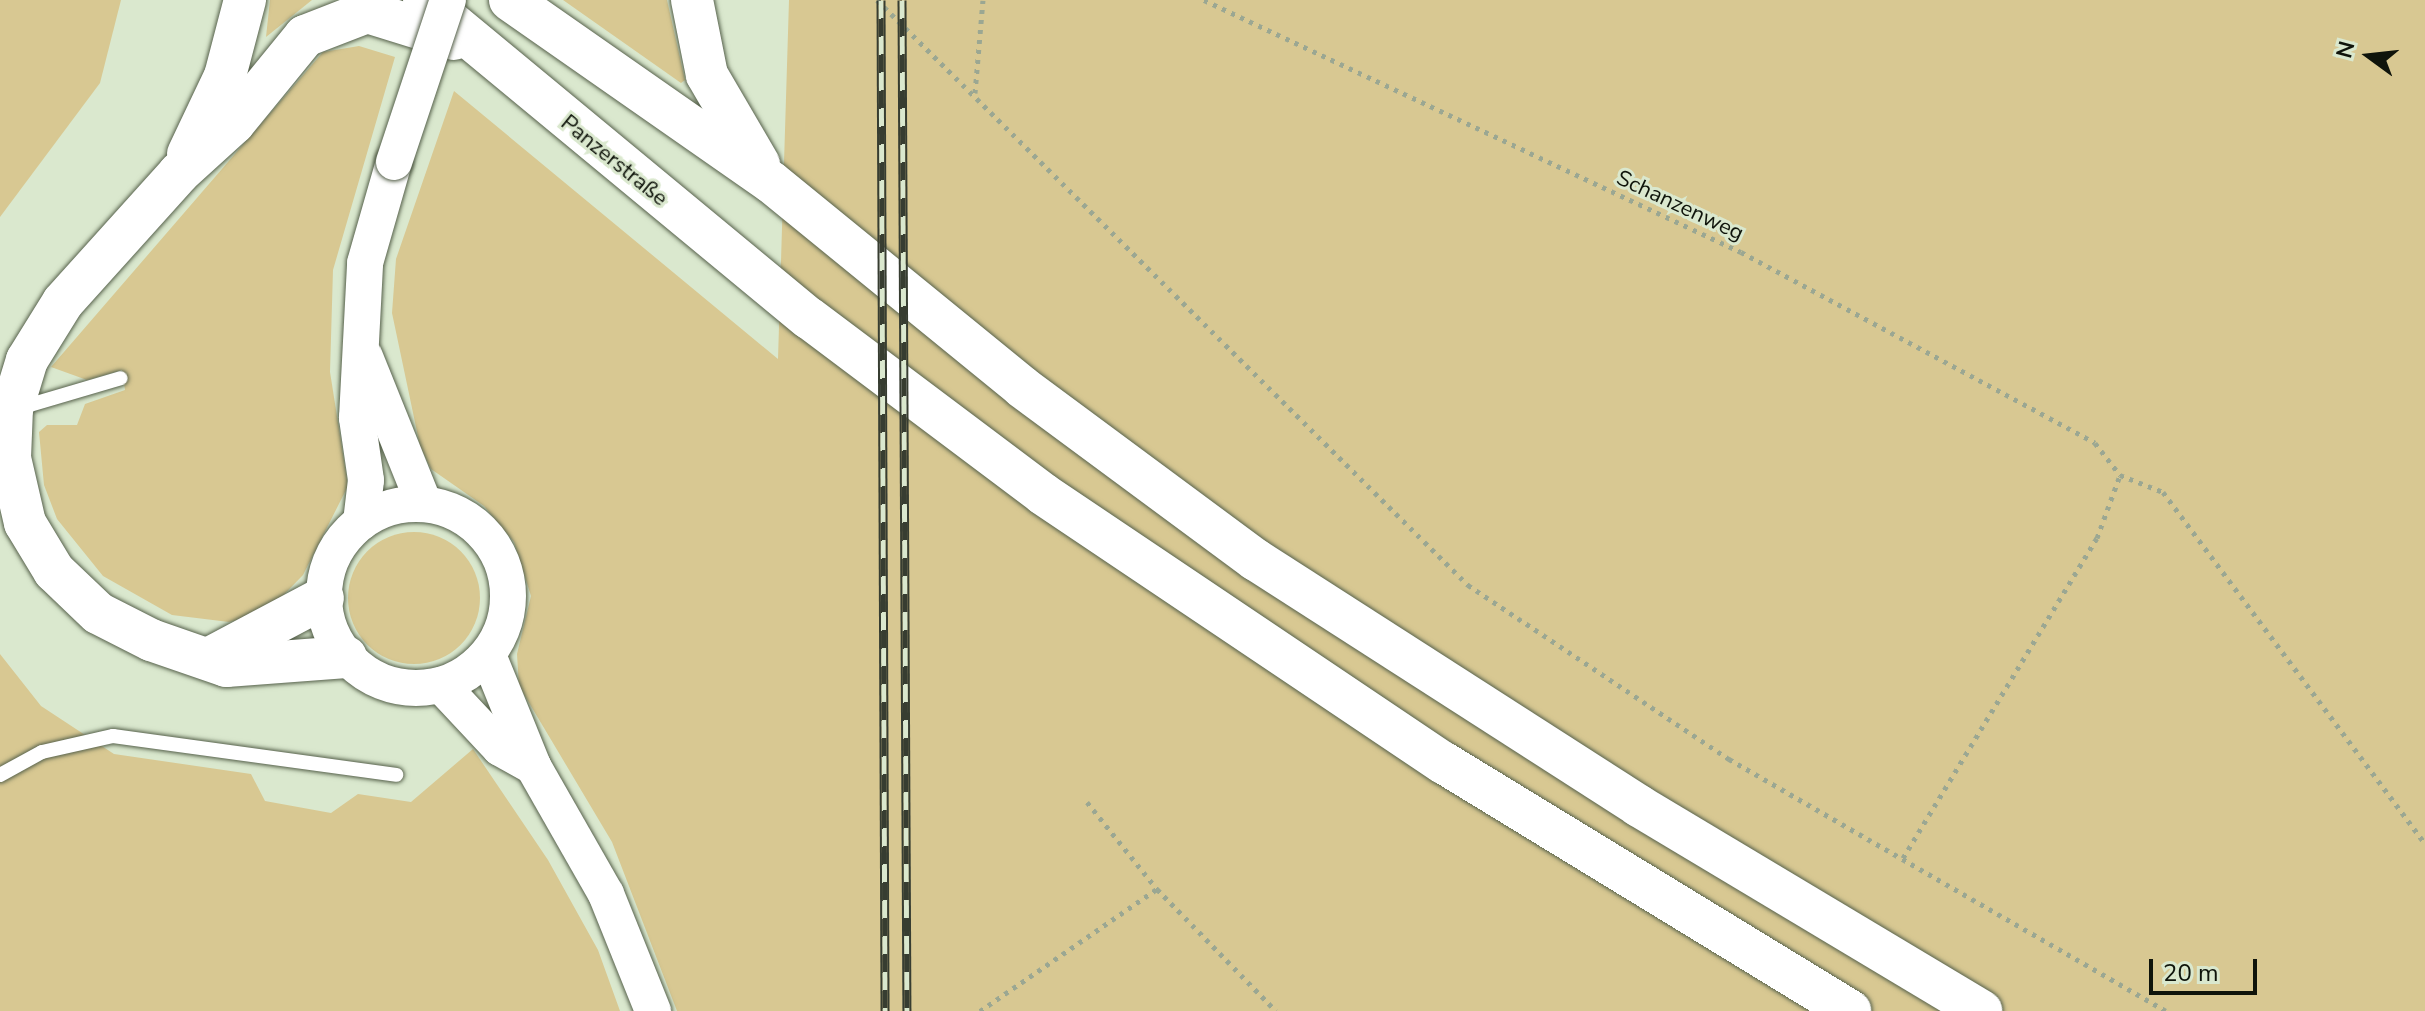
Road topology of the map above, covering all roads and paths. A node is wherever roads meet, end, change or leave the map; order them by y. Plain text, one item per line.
1 (245, 0) edge
2 (424, 0) edge
3 (448, 0) edge
4 (510, 0) edge
5 (692, 0) edge
6 (877, 0) edge
7 (983, 0) edge
8 (1204, 0) edge
9 (505, 73) junction
10 (975, 93) junction
11 (179, 173) junction
12 (771, 182) junction
13 (364, 356) junction
14 (121, 378) dead end
15 (12, 409) junction
16 (2120, 475) junction
17 (424, 504) junction
18 (361, 522) junction
19 (323, 598) junction
20 (488, 655) junction
21 (346, 657) junction
22 (208, 659) junction
23 (441, 685) junction
24 (533, 766) junction
25 (0, 775) edge
26 (396, 775) dead end
27 (1087, 802) dead end
28 (2425, 843) edge
29 (1903, 858) junction
30 (1157, 889) junction
31 (653, 1011) edge
32 (980, 1011) edge
33 (1276, 1011) edge
34 (1850, 1011) edge
35 (1981, 1011) edge
36 (2166, 1011) edge

1 - 11 main road
2 - 9 main road, Panzerstraße
3 - 13 street, bridge
4 - 12 main road
5 - 12 main road
6 - 10 path
7 - 10 path
8 - 16 path, Schanzenweg
9 - 11 main road
9 - 34 main road, Panzerstraße
10 - 29 path
11 - 15 main road
12 - 35 main road
13 - 17 street
13 - 18 street
14 - 15 lane
15 - 22 main road
16 - 28 path
16 - 29 path
17 - 18 street
17 - 20 street
18 - 19 street
19 - 21 street
19 - 22 main road
20 - 23 street
20 - 24 street
21 - 22 main road
21 - 23 street
23 - 24 street
24 - 31 street
25 - 26 lane
27 - 30 path
29 - 36 path
30 - 32 path
30 - 33 path

